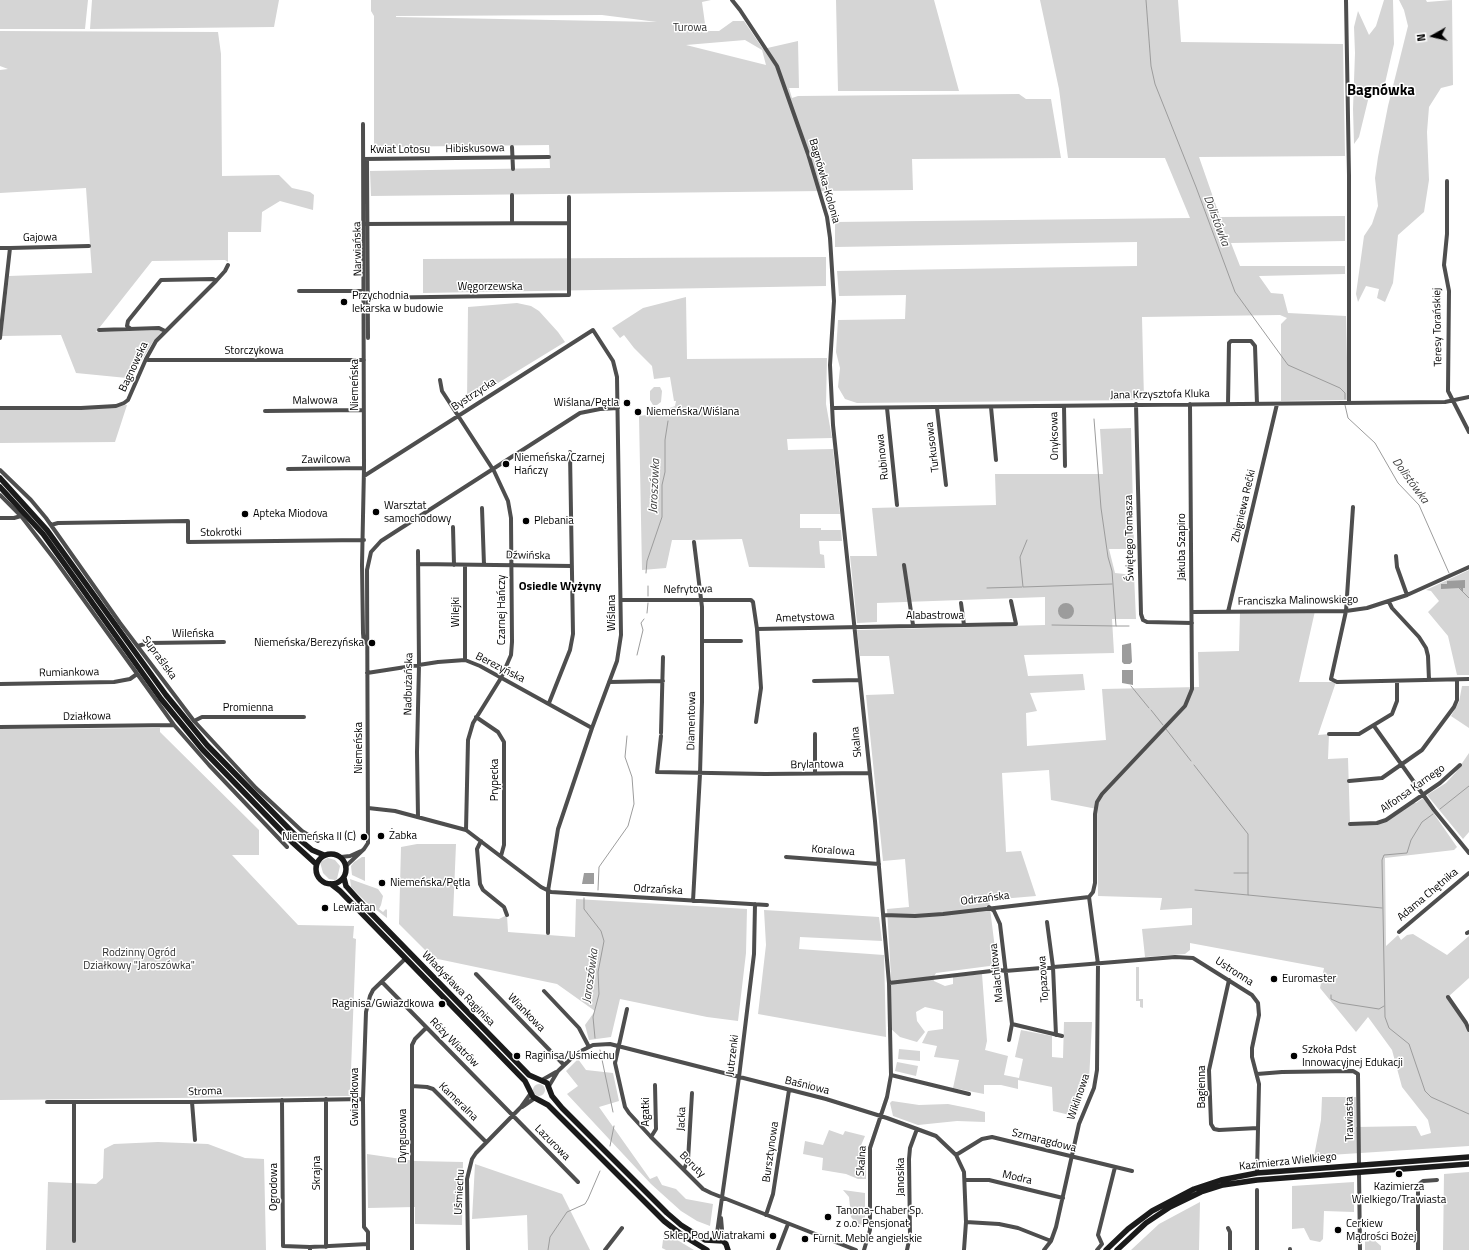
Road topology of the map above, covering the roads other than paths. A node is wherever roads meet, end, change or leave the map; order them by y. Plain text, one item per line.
1 (732, 0) edge
2 (1346, 0) edge
3 (362, 124) dead end
4 (512, 147) dead end
5 (513, 157) junction
6 (549, 157) dead end
7 (437, 158) joint
8 (365, 159) junction
9 (513, 169) dead end
10 (1447, 181) dead end
11 (512, 195) dead end
12 (569, 197) dead end
13 (512, 223) junction
14 (568, 223) junction
15 (365, 224) junction
16 (89, 246) dead end
17 (0, 248) edge
18 (10, 248) junction
19 (228, 265) dead end
20 (216, 281) junction
21 (298, 291) dead end
22 (363, 291) junction
23 (366, 298) junction
24 (1, 322) edge
25 (130, 329) junction
26 (99, 330) dead end
27 (593, 330) joint
28 (165, 331) junction
29 (0, 338) edge
30 (368, 338) dead end
31 (146, 358) junction
32 (364, 360) junction
33 (440, 380) dead end
34 (1469, 397) edge
35 (1452, 400) junction
36 (1349, 403) junction
37 (1136, 404) junction
38 (1190, 404) junction
39 (1228, 404) junction
40 (1257, 404) junction
41 (1277, 404) junction
42 (1064, 406) junction
43 (991, 407) junction
44 (0, 408) edge
45 (618, 408) junction
46 (832, 408) junction
47 (887, 408) junction
48 (937, 408) junction
49 (364, 410) junction
50 (265, 411) dead end
51 (459, 416) junction
52 (1469, 432) edge
53 (570, 452) dead end
54 (996, 460) dead end
55 (1065, 466) dead end
56 (364, 468) junction
57 (288, 469) dead end
58 (493, 469) junction
59 (0, 470) edge
60 (364, 476) junction
61 (0, 478) edge
62 (946, 485) dead end
63 (0, 487) edge
64 (0, 495) edge
65 (897, 505) dead end
66 (1353, 507) dead end
67 (482, 508) dead end
68 (21, 516) junction
69 (0, 518) edge
70 (51, 525) junction
71 (453, 527) dead end
72 (364, 540) junction
73 (694, 542) dead end
74 (418, 551) dead end
75 (1396, 556) dead end
76 (418, 564) junction
77 (454, 565) junction
78 (465, 565) junction
79 (484, 565) junction
80 (512, 565) junction
81 (904, 565) dead end
82 (572, 566) junction
83 (1469, 567) edge
84 (1407, 595) junction
85 (701, 599) junction
86 (621, 600) junction
87 (1011, 601) dead end
88 (1389, 602) junction
89 (961, 603) dead end
90 (1346, 611) junction
91 (1192, 612) junction
92 (1228, 612) junction
93 (1192, 623) junction
94 (913, 625) junction
95 (964, 625) junction
96 (855, 626) junction
97 (756, 629) junction
98 (702, 641) junction
99 (741, 641) dead end
100 (224, 642) dead end
101 (368, 643) junction
102 (138, 646) junction
103 (663, 657) dead end
104 (465, 660) junction
105 (420, 665) junction
106 (368, 673) junction
107 (137, 674) junction
108 (501, 678) junction
109 (814, 680) dead end
110 (860, 680) junction
111 (1428, 680) junction
112 (1457, 680) junction
113 (1469, 680) edge
114 (663, 681) junction
115 (1396, 681) junction
116 (609, 682) junction
117 (0, 684) edge
118 (549, 703) junction
119 (304, 717) dead end
120 (476, 717) junction
121 (194, 721) junction
122 (756, 722) dead end
123 (174, 725) junction
124 (1374, 726) junction
125 (0, 727) edge
126 (592, 728) junction
127 (815, 734) dead end
128 (1329, 734) dead end
129 (1402, 765) junction
130 (1460, 765) dead end
131 (869, 773) junction
132 (700, 774) junction
133 (815, 774) junction
134 (1349, 781) dead end
135 (1423, 794) junction
136 (368, 808) junction
137 (418, 817) junction
138 (1350, 824) dead end
139 (466, 830) junction
140 (481, 841) junction
141 (318, 842) dead end
142 (287, 847) dead end
143 (363, 850) junction
144 (1469, 853) edge
145 (324, 855) junction
146 (501, 856) junction
147 (341, 857) junction
148 (786, 857) dead end
149 (316, 864) junction
150 (879, 864) junction
151 (346, 866) junction
152 (1469, 873) edge
153 (344, 878) junction
154 (331, 884) junction
155 (548, 891) junction
156 (1089, 897) junction
157 (693, 901) junction
158 (755, 904) junction
159 (767, 905) dead end
160 (988, 907) junction
161 (507, 915) dead end
162 (884, 915) junction
163 (1047, 922) dead end
164 (1399, 932) dead end
165 (548, 933) dead end
166 (405, 959) junction
167 (1098, 964) junction
168 (1053, 967) junction
169 (1005, 971) junction
170 (476, 974) dead end
171 (1229, 980) junction
172 (382, 982) junction
173 (889, 983) junction
174 (544, 991) dead end
175 (1448, 997) dead end
176 (627, 1009) dead end
177 (1468, 1022) edge
178 (1012, 1024) junction
179 (426, 1028) junction
180 (1469, 1030) edge
181 (1056, 1035) junction
182 (1062, 1036) dead end
183 (1009, 1040) dead end
184 (618, 1045) junction
185 (589, 1046) junction
186 (564, 1065) junction
187 (558, 1071) junction
188 (1257, 1074) junction
189 (891, 1075) junction
190 (739, 1077) junction
191 (540, 1080) junction
192 (655, 1085) dead end
193 (412, 1086) junction
194 (549, 1088) junction
195 (789, 1090) junction
196 (530, 1092) junction
197 (692, 1093) dead end
198 (969, 1094) dead end
199 (363, 1099) junction
200 (537, 1099) junction
201 (282, 1100) junction
202 (326, 1100) junction
203 (47, 1102) dead end
204 (74, 1102) junction
205 (192, 1102) junction
206 (521, 1107) junction
207 (512, 1116) junction
208 (881, 1116) junction
209 (1258, 1128) junction
210 (916, 1129) junction
211 (651, 1137) junction
212 (195, 1140) dead end
213 (486, 1142) junction
214 (956, 1155) junction
215 (1072, 1157) junction
216 (1469, 1157) edge
217 (1411, 1161) junction
218 (1469, 1164) edge
219 (1359, 1165) junction
220 (1115, 1167) junction
221 (1412, 1168) junction
222 (684, 1169) junction
223 (1132, 1171) dead end
224 (1359, 1172) junction
225 (1257, 1173) junction
226 (965, 1180) junction
227 (1437, 1180) dead end
228 (578, 1182) dead end
229 (1257, 1190) dead end
230 (722, 1198) junction
231 (1063, 1198) junction
232 (721, 1207) junction
233 (766, 1215) junction
234 (966, 1222) junction
235 (788, 1224) junction
236 (622, 1228) dead end
237 (1228, 1228) dead end
238 (715, 1240) junction
239 (74, 1241) dead end
240 (723, 1241) junction
241 (1051, 1241) junction
242 (368, 1244) junction
243 (326, 1247) junction
244 (727, 1248) edge
245 (310, 1249) edge
246 (368, 1250) edge
247 (412, 1250) edge
248 (468, 1250) edge
249 (605, 1250) edge
250 (708, 1250) edge
251 (733, 1250) edge
252 (778, 1250) edge
253 (856, 1250) edge
254 (864, 1250) edge
255 (907, 1250) edge
256 (964, 1250) edge
257 (1044, 1250) edge
258 (1097, 1250) edge
259 (1106, 1250) edge
260 (1117, 1250) edge
261 (1230, 1250) edge
262 (1257, 1250) edge
263 (1360, 1250) edge
264 (1418, 1250) edge

1 - 46 street, Bagnówka-Kolonia
2 - 36 street
3 - 8 street, Niemeńska
4 - 5 street
5 - 6 street, Hibiskusowa
5 - 7 street, Hibiskusowa
5 - 9 street
7 - 8 street, Kwiat Lotosu
8 - 15 street, Niemeńska
10 - 35 street, Teresy Torańskiej
11 - 13 street
12 - 14 street
13 - 14 street
13 - 15 street
14 - 23 street, Węgorzewska
15 - 22 street, Niemeńska
15 - 23 street, Narwiańska
16 - 18 street, Gajowa
17 - 18 street
18 - 24 street, Gajowa
19 - 20 street, Bagnowska
20 - 25 street
20 - 28 street, Bagnowska
21 - 22 street
22 - 23 street, Niemeńska
23 - 30 street, Narwiańska
23 - 32 street, Niemeńska
24 - 29 street, Gajowa
25 - 26 street
25 - 28 street
27 - 45 street, Wiślana
27 - 51 street, Bystrzycka
28 - 31 street, Bagnowska
31 - 32 street, Storczykowa
31 - 44 street, Bagnowska
32 - 49 street, Niemeńska
33 - 51 street, Czarnej Hańczy
34 - 35 street, Jana Krzysztofa Kluka
35 - 36 street, Jana Krzysztofa Kluka
35 - 52 street
36 - 41 street, Jana Krzysztofa Kluka
37 - 38 street, Jana Krzysztofa Kluka
37 - 42 street, Jana Krzysztofa Kluka
37 - 93 street, Świętego Tomasza
38 - 39 street, Jana Krzysztofa Kluka
38 - 91 street, Jakuba Szapiro
39 - 40 street, Jana Krzysztofa Kluka
39 - 40 street
40 - 41 street, Jana Krzysztofa Kluka
41 - 92 street, Zbigniewa Rećki
42 - 43 street, Jana Krzysztofa Kluka
42 - 55 street, Onyksowa
43 - 48 street, Jana Krzysztofa Kluka
43 - 54 street
45 - 58 street, Niemeńska
45 - 86 street, Wiślana
46 - 47 street, Jana Krzysztofa Kluka
46 - 96 street, Skalna
47 - 48 street, Jana Krzysztofa Kluka
47 - 65 street, Rubinowa
48 - 62 street, Turkusowa
49 - 50 street, Malwowa
49 - 56 street, Niemeńska
51 - 58 street, Czarnej Hańczy
51 - 60 street, Bystrzycka
53 - 82 street
56 - 57 street, Zawilcowa
56 - 60 street, Niemeńska
58 - 80 street, Czarnej Hańczy
58 - 101 street, Niemeńska
59 - 70 street, Supraślska
60 - 72 street, Niemeńska
61 - 145 main road
63 - 149 main road
64 - 68 street
66 - 90 street
67 - 79 street
68 - 69 street
68 - 107 street
70 - 72 street, Stokrotki
70 - 102 street, Supraślska
71 - 77 street
72 - 101 street, Niemeńska
73 - 85 street, Diamentowa
74 - 76 street, Nadbużańska
75 - 84 street
76 - 77 street, Dźwińska
76 - 105 street, Nadbużańska
77 - 78 street, Dźwińska
78 - 79 street, Dźwińska
78 - 104 street, Wilejki
79 - 80 street, Dźwińska
80 - 82 street, Dźwińska
80 - 108 street, Czarnej Hańczy
81 - 94 street
82 - 118 street
83 - 84 street, Franciszka Malinowskiego
84 - 88 street, Franciszka Malinowskiego
85 - 86 street, Nefrytowa
85 - 97 street, Nefrytowa
85 - 98 street, Diamentowa
86 - 116 street, Wiślana
87 - 95 street, Alabastrowa
88 - 90 street, Franciszka Malinowskiego
88 - 111 street
89 - 95 street
90 - 92 street, Franciszka Malinowskiego
90 - 115 street
91 - 92 street, Franciszka Malinowskiego
91 - 93 street, Jakuba Szapiro
93 - 156 street, Jakuba Szapiro
94 - 95 street, Alabastrowa
94 - 96 street, Alabastrowa
96 - 97 street, Ametystowa
96 - 110 street, Skalna
97 - 122 street
98 - 99 street
98 - 132 street, Diamentowa
100 - 102 street, Wileńska
101 - 106 street, Niemeńska
102 - 121 street, Supraślska
103 - 114 street
104 - 105 street, Berezyńska
104 - 108 street, Berezyńska
105 - 106 street, Berezyńska
105 - 137 street, Nadbużańska
106 - 136 street, Niemeńska
107 - 117 street, Rumiankowa
107 - 123 street
108 - 118 street, Berezyńska
108 - 120 street, Czarnej Hańczy
109 - 110 street
110 - 131 street, Skalna
111 - 112 street
111 - 115 street
112 - 113 street
112 - 129 street
114 - 116 street
114 - 132 street, Brylantowa
115 - 124 street
116 - 126 street, Wiślana
118 - 126 street, Berezyńska
119 - 121 street, Promienna
120 - 139 street, Czarnej Hańczy
120 - 146 street, Prypecka
121 - 141 street, Supraślska
123 - 125 street, Działkowa
123 - 142 street
124 - 128 street
124 - 129 street
126 - 155 street, Wiślana
127 - 133 street
129 - 134 street
129 - 135 street
130 - 135 street, Alfonsa Karnego
131 - 133 street, Brylantowa
131 - 150 street, Skalna
132 - 133 street, Brylantowa
132 - 157 street, Diamentowa
135 - 138 street, Alfonsa Karnego
135 - 144 street
136 - 137 street
136 - 143 street, Niemeńska
137 - 139 street
139 - 140 street
140 - 146 street
140 - 161 street
143 - 147 street
143 - 151 street
145 - 147 main road
145 - 149 main road
146 - 155 street
147 - 151 main road
148 - 150 street, Koralowa
149 - 154 main road
150 - 162 street, Skalna
151 - 153 main road
152 - 164 street, Adama Chętnika
153 - 154 main road
153 - 191 main road, Władysława Raginisa
154 - 166 main road, Władysława Raginisa
155 - 157 street, Odrzańska
155 - 165 street
156 - 160 street, Odrzańska
156 - 167 street, Wiklinowa
157 - 158 street, Odrzańska
158 - 159 street, Odrzańska
158 - 190 street, Jutrzenki
160 - 162 street, Odrzańska
160 - 169 street, Malachitowa
162 - 173 street, Skalna
163 - 168 street, Topazowa
166 - 172 street, Gwiazdkowa
166 - 196 main road, Władysława Raginisa
167 - 168 street, Ustronna
167 - 171 street, Ustronna
167 - 215 street, Wiklinowa
168 - 169 street, Ustronna
168 - 181 street, Topazowa
169 - 173 street, Ustronna
169 - 178 street, Malachitowa
170 - 186 street, Wiankowa
171 - 188 street, Ustronna
171 - 209 street, Bagienna
172 - 179 street, Róży Wiatrów
172 - 199 street, Gwiazdkowa
173 - 189 street, Skalna
174 - 185 street
175 - 177 street
176 - 184 street, Boruty
177 - 180 street
178 - 181 street
178 - 183 street, Malachitowa
179 - 193 street, Dyngusowa
179 - 207 street, Róży Wiatrów
181 - 182 street
184 - 185 street, Baśniowa
184 - 190 street, Baśniowa
184 - 211 street, Boruty
185 - 186 street, Baśniowa
186 - 187 street, Baśniowa
187 - 191 street, Baśniowa
187 - 194 street, Baśniowa
188 - 209 street, Ustronna
188 - 219 street, Trawiasta
189 - 198 street
189 - 208 street, Skalna
190 - 195 street, Baśniowa
190 - 230 street, Jutrzenki
191 - 194 main road
191 - 196 main road
192 - 211 street, Agatki
193 - 213 street, Kameralna
193 - 247 street, Dyngusowa
194 - 200 main road
194 - 238 main road
195 - 208 street, Baśniowa
195 - 233 street, Bursztynowa
196 - 200 main road
196 - 206 street, Uśmiechu
197 - 222 street, Jacka
199 - 202 street, Stroma
199 - 242 street, Gwiazdkowa
200 - 206 street, Uśmiechu
200 - 250 main road
201 - 202 street, Stroma
201 - 205 street, Stroma
201 - 245 street, Ogrodowa
202 - 243 street, Skrajna
203 - 204 street, Stroma
204 - 205 street, Stroma
204 - 239 street
205 - 212 street
206 - 207 street, Uśmiechu
207 - 213 street, Uśmiechu
207 - 228 street, Lazurowa
208 - 210 street, Baśniowa
208 - 254 street, Skalna
209 - 225 street, Ustronna
210 - 214 street, Baśniowa
210 - 255 street, Janosika
211 - 222 street, Boruty
213 - 248 street, Uśmiechu
214 - 215 street, Szmaragdowa
214 - 226 street, Baśniowa
215 - 220 street, Szmaragdowa
215 - 231 street, Wiklinowa
216 - 217 main road, Kazimierza Wielkiego
217 - 219 main road, Kazimierza Wielkiego
217 - 221 main road
218 - 221 main road, Kazimierza Wielkiego
219 - 225 main road, Kazimierza Wielkiego
220 - 223 street, Szmaragdowa
220 - 258 street
221 - 224 main road, Kazimierza Wielkiego
222 - 230 street, Boruty
224 - 260 main road, Kazimierza Wielkiego
224 - 263 street
225 - 259 main road, Kazimierza Wielkiego
226 - 231 street, Modra
226 - 234 street, Baśniowa
227 - 264 street
229 - 262 street
230 - 232 street, Jutrzenki
230 - 233 street, Boruty
231 - 241 street, Wiklinowa
232 - 238 street, Jutrzenki
232 - 240 street, Jutrzenki
233 - 235 street, Boruty
234 - 241 street
234 - 256 street, Baśniowa
235 - 252 street
235 - 253 street, Boruty
236 - 249 street
237 - 261 street
238 - 240 main road
238 - 250 main road
240 - 244 main road
241 - 257 street, Wiklinowa
242 - 243 street, Ogrodowa
242 - 246 street, Gwiazdkowa
243 - 245 street, Ogrodowa
244 - 251 main road

